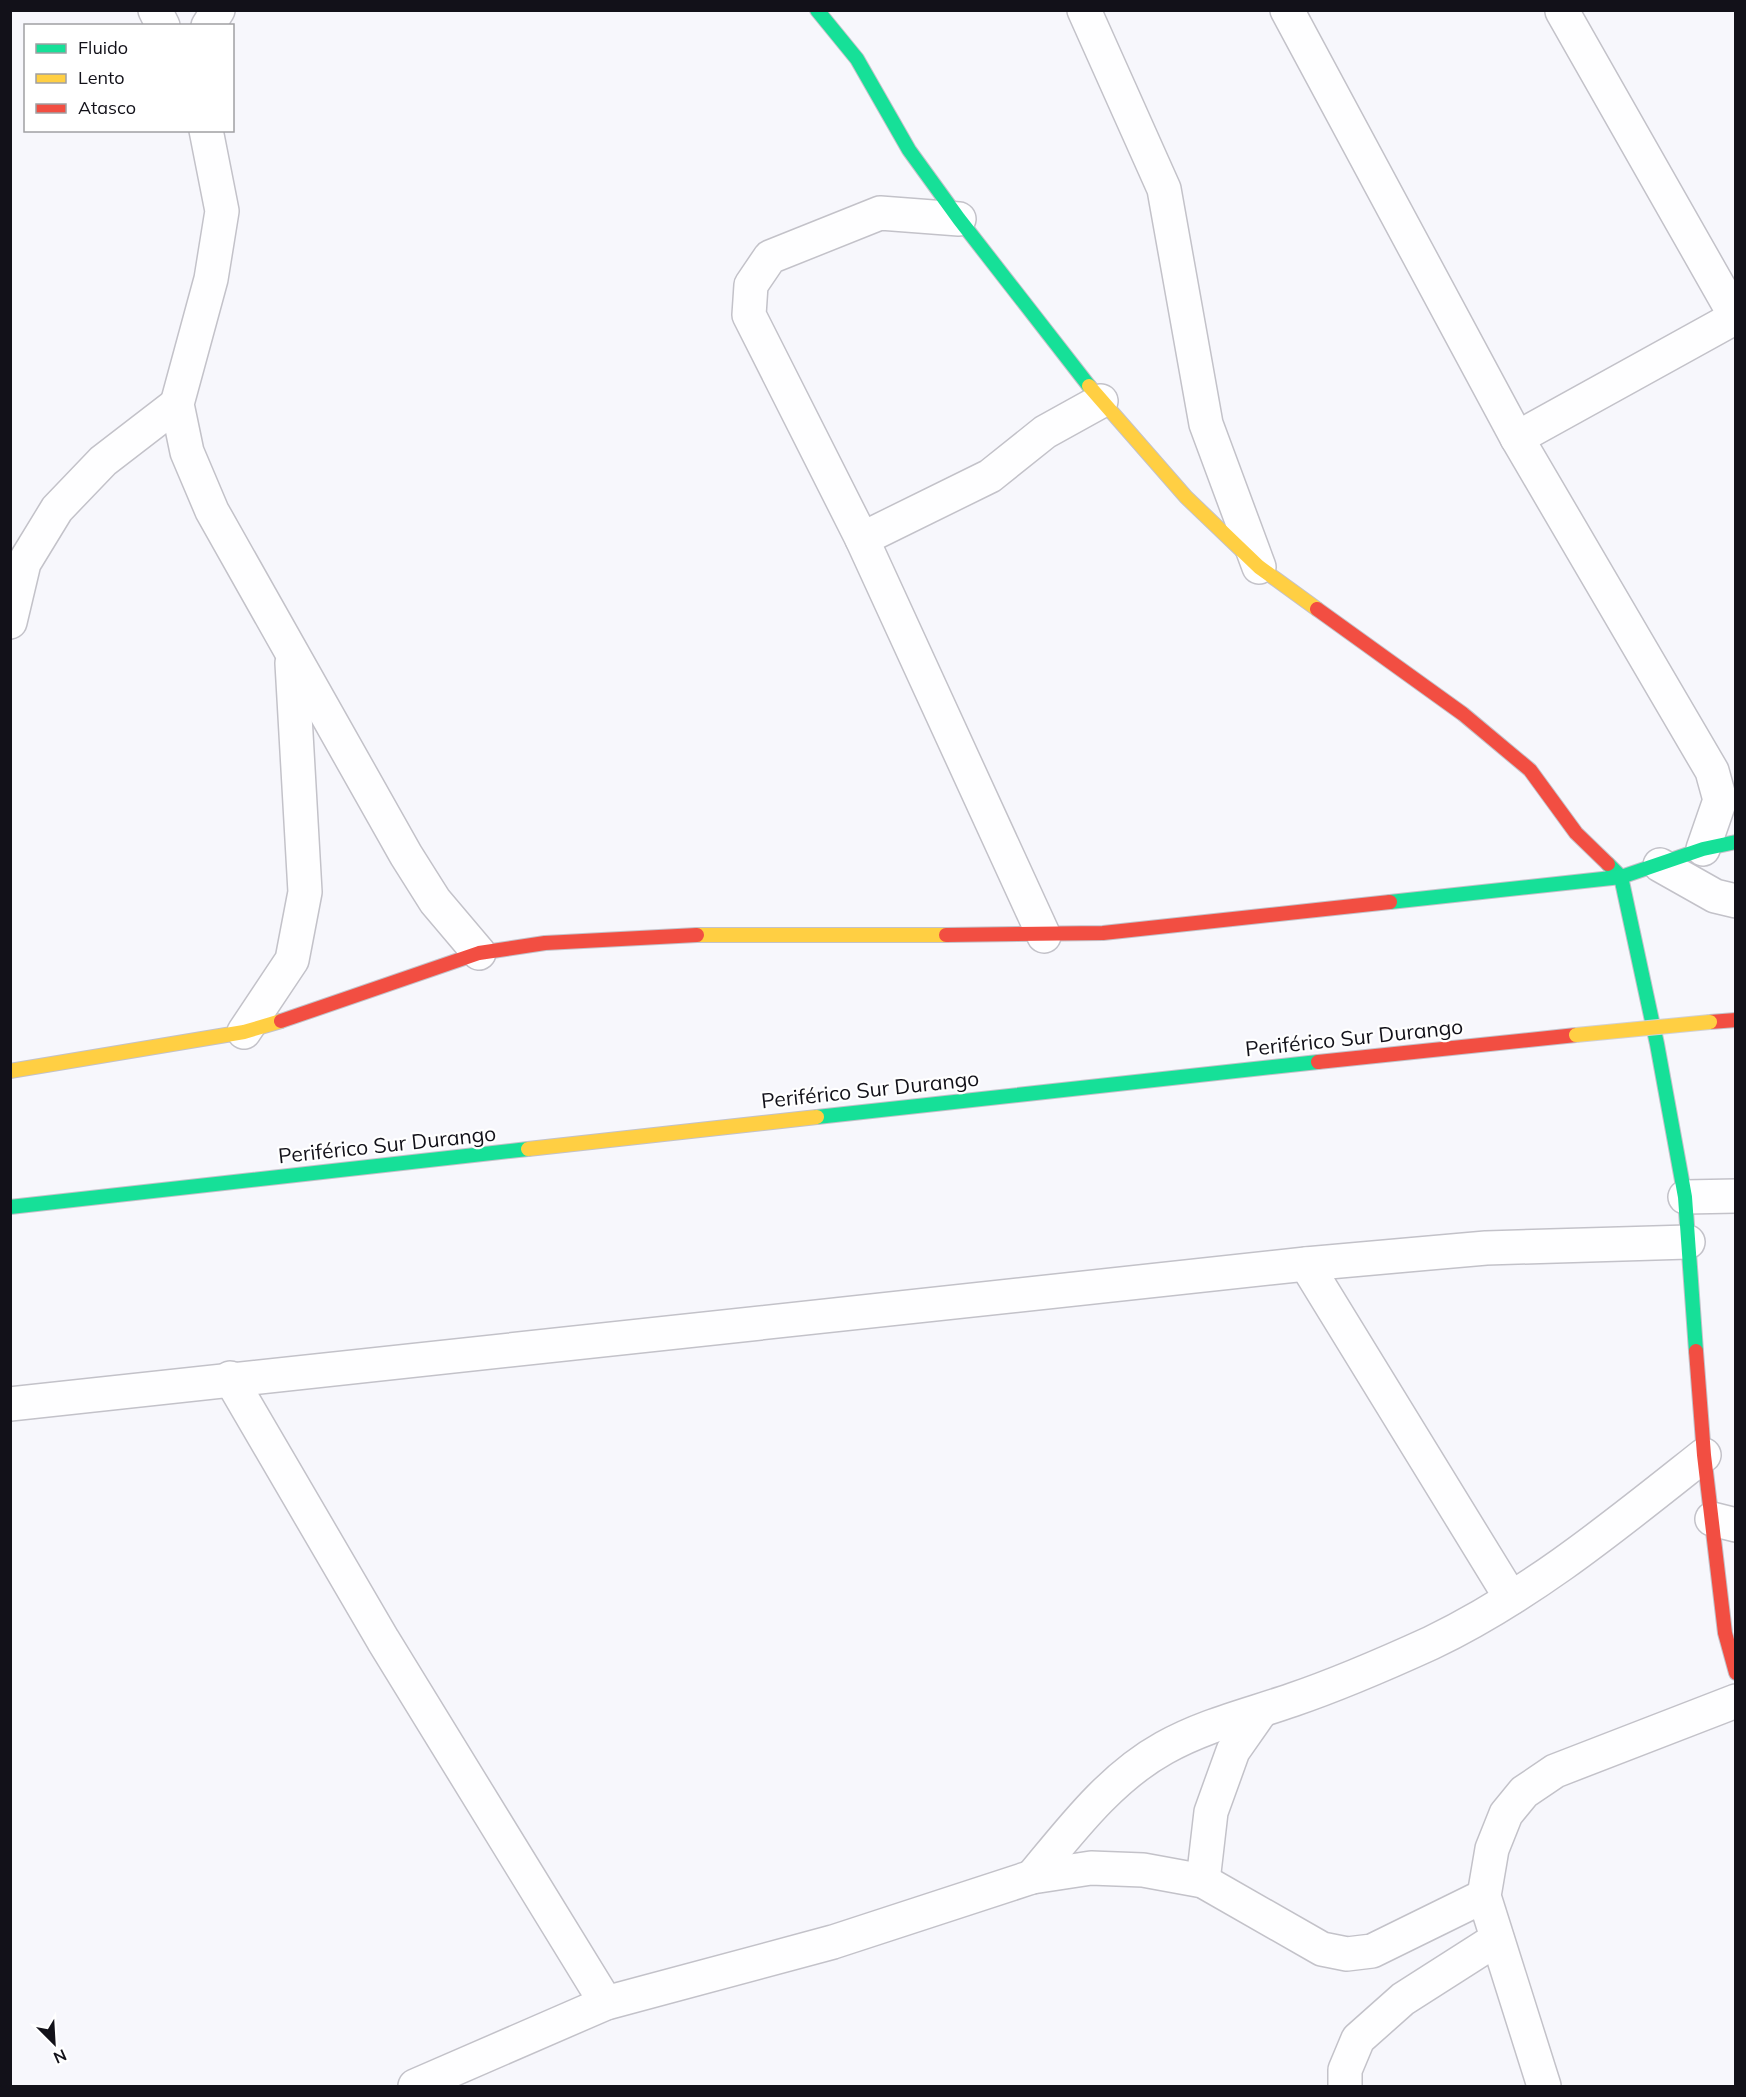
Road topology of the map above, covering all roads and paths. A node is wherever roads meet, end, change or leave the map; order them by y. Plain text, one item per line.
1 (155, 10) edge
2 (218, 10) edge
3 (817, 10) edge
4 (1084, 10) edge
5 (1287, 10) edge
6 (1562, 11) edge
7 (162, 24) edge
8 (209, 24) edge
9 (206, 132) edge
10 (959, 219) junction
11 (1736, 317) edge
12 (1101, 401) junction
13 (177, 404) junction
14 (1517, 438) junction
15 (862, 539) junction
16 (1258, 567) junction
17 (10, 622) edge
18 (292, 656) junction
19 (1736, 842) edge
20 (1703, 849) junction
21 (1660, 865) junction
22 (1621, 877) junction
23 (1736, 901) edge
24 (1044, 936) junction
25 (479, 953) junction
26 (1736, 1020) edge
27 (244, 1032) junction
28 (10, 1071) edge
29 (1736, 1196) edge
30 (1685, 1197) junction
31 (10, 1208) edge
32 (1688, 1242) junction
33 (1306, 1264) junction
34 (230, 1378) junction
35 (10, 1404) edge
36 (1704, 1455) junction
37 (1724, 1522) edge
38 (1511, 1598) junction
39 (1736, 1673) edge
40 (1736, 1701) edge
41 (1261, 1710) junction
42 (1032, 1877) junction
43 (1203, 1881) junction
44 (1484, 1896) junction
45 (1497, 1939) junction
46 (606, 2003) junction
47 (415, 2086) edge
48 (1345, 2086) edge
49 (1544, 2086) edge

1 - 7 street
2 - 8 street
3 - 10 main road
4 - 16 street
5 - 14 street
6 - 11 street
9 - 13 street
10 - 12 main road
10 - 15 street
11 - 14 street
12 - 15 street
12 - 16 main road
13 - 17 street
13 - 18 street
14 - 20 street
15 - 24 street
16 - 22 main road
18 - 25 street
18 - 27 street
19 - 20 main road
20 - 21 main road
21 - 22 main road
21 - 23 street
22 - 24 main road
22 - 30 main road
24 - 25 main road
25 - 27 main road
26 - 31 main road, Periférico Sur Durango, bridge
27 - 28 main road
29 - 30 street
30 - 32 main road
32 - 33 street
32 - 36 main road
33 - 34 street
33 - 38 street
34 - 35 street
34 - 46 street
36 - 37 main road
36 - 38 street
37 - 39 main road
38 - 41 street
40 - 44 street
41 - 42 street
41 - 43 street
42 - 43 street
42 - 46 street
43 - 44 street
44 - 45 street
45 - 48 street
45 - 49 street
46 - 47 street

